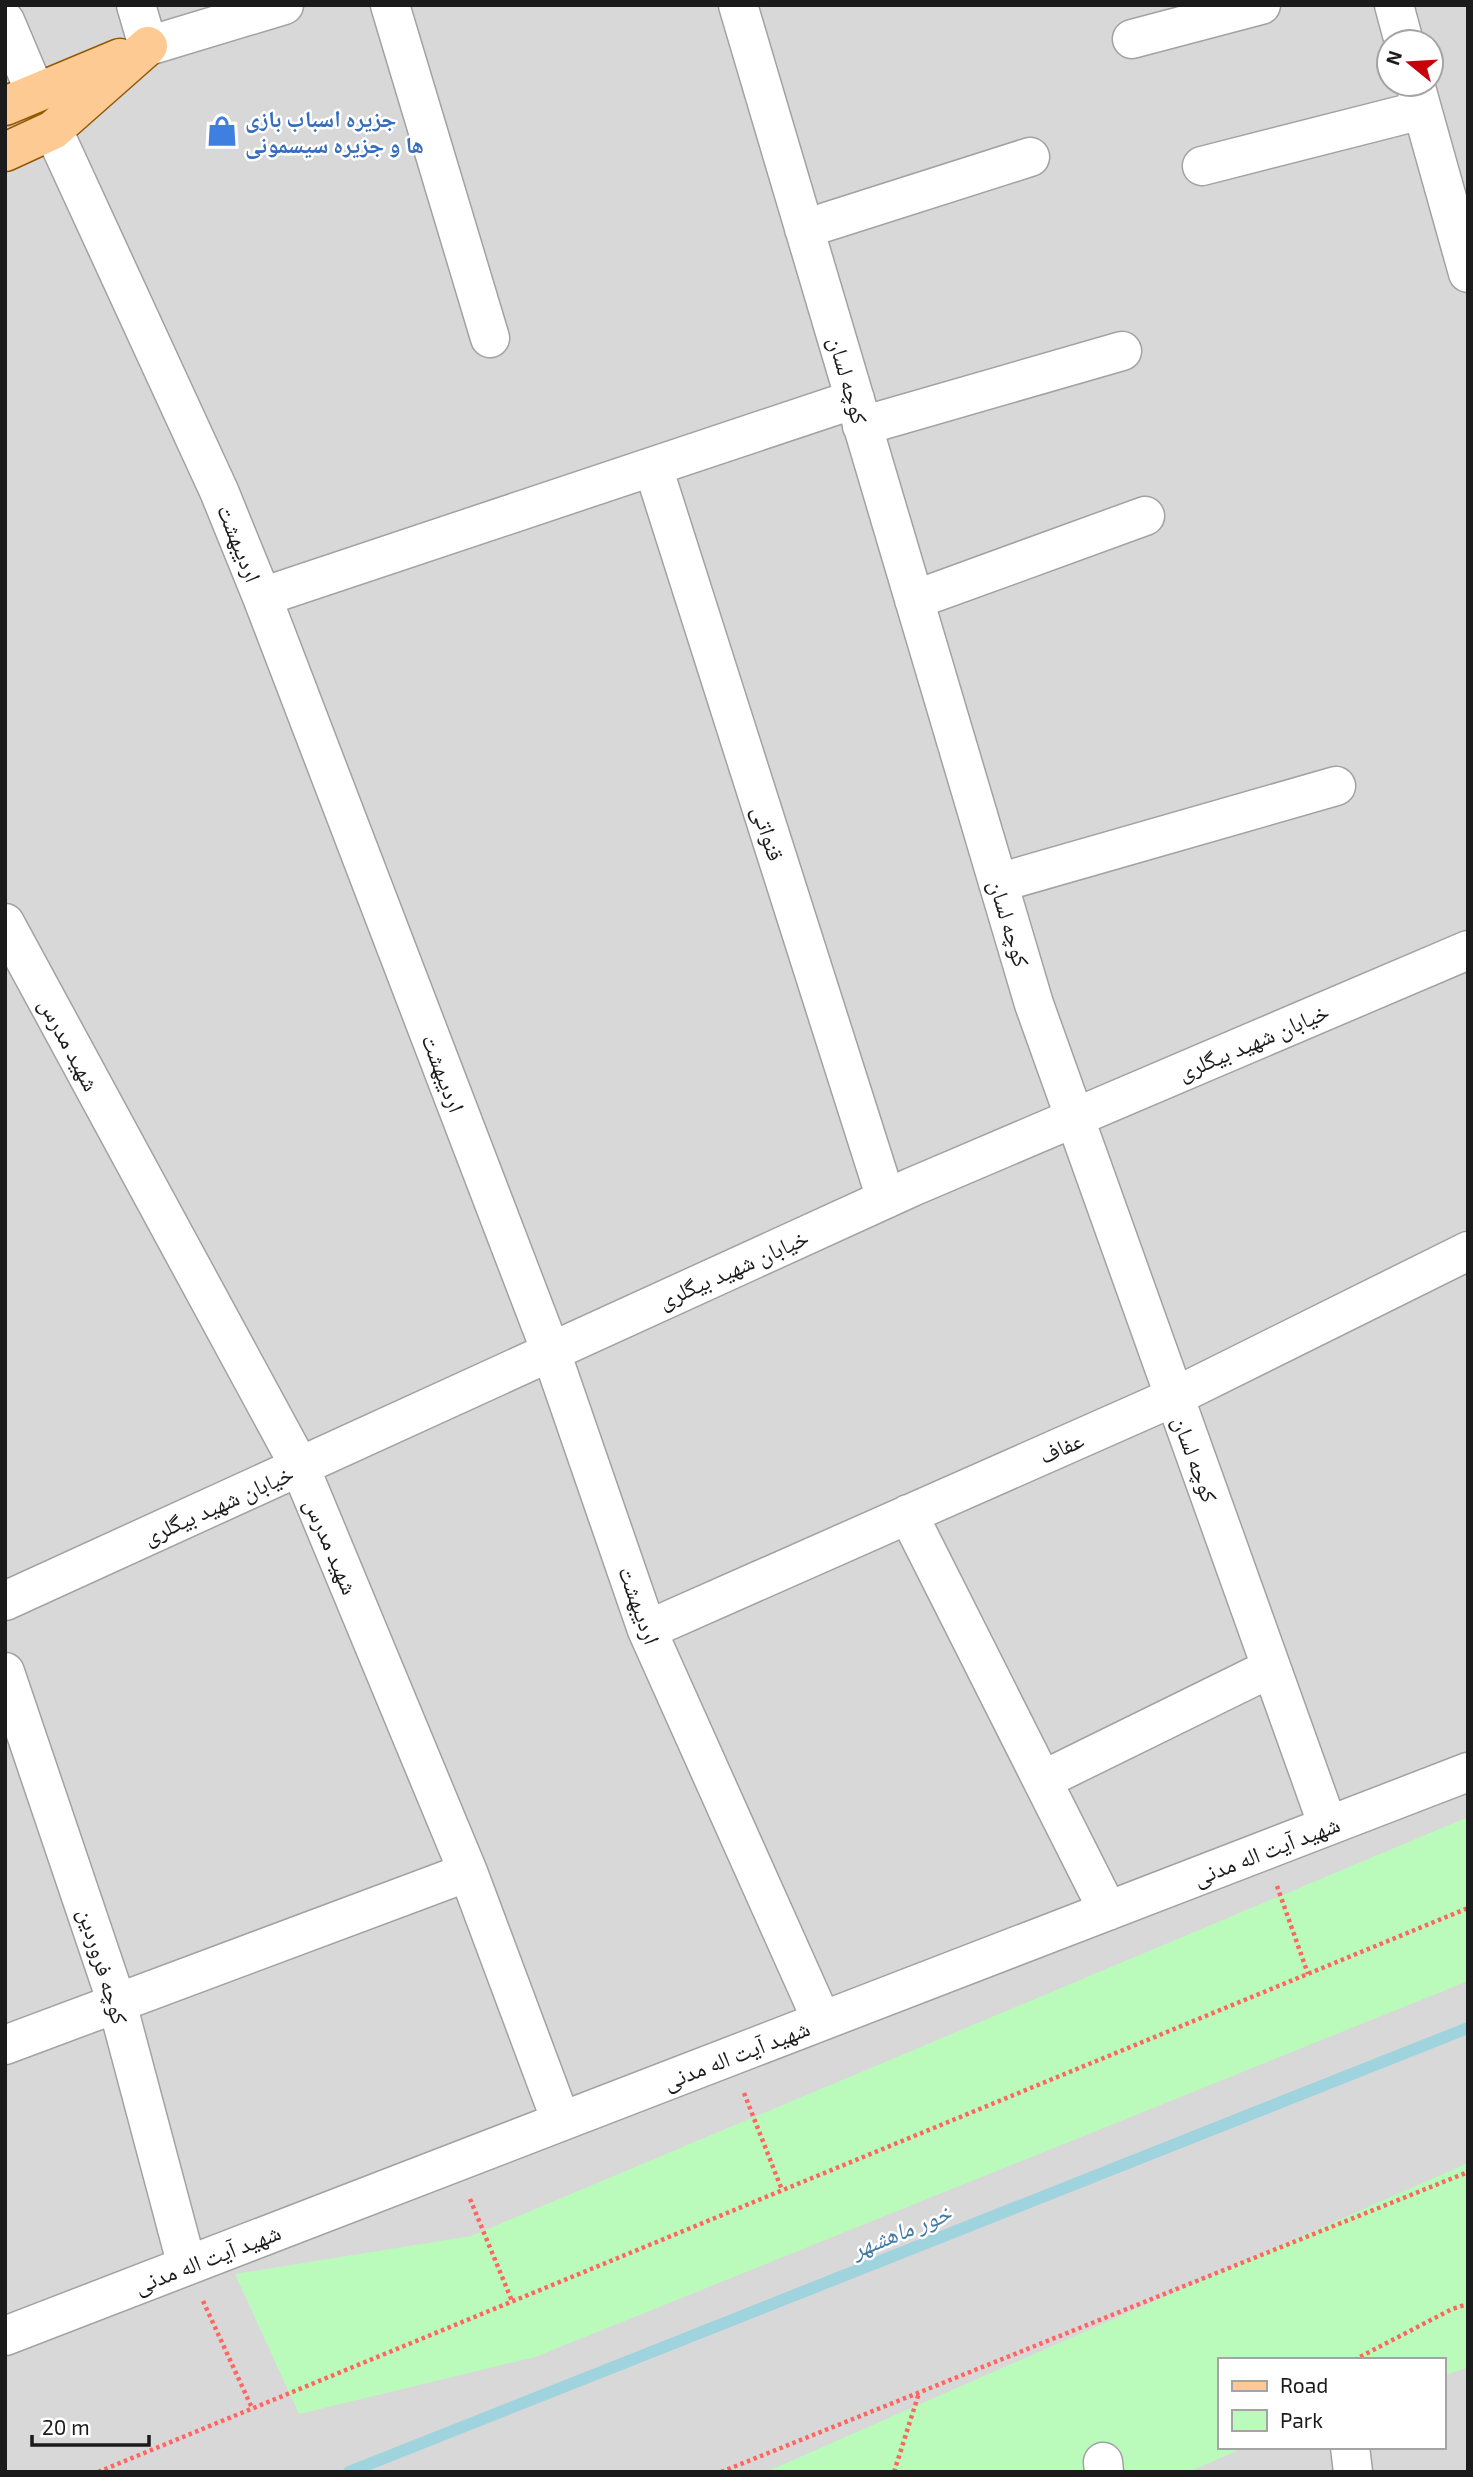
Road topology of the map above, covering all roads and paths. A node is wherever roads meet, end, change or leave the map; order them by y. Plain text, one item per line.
1 (136, 5) edge
2 (284, 5) edge
3 (390, 5) edge
4 (738, 5) edge
5 (1261, 5) edge
6 (1394, 5) edge
7 (5, 21) edge
8 (1400, 28) edge
9 (1132, 39) dead end
10 (148, 46) junction
11 (1416, 98) edge
12 (1419, 98) edge
13 (20, 99) edge
14 (53, 130) junction
15 (5, 152) edge
16 (1030, 157) dead end
17 (1202, 166) dead end
18 (804, 229) junction
19 (1466, 259) edge
20 (490, 338) dead end
21 (1122, 351) dead end
22 (859, 413) junction
23 (653, 467) junction
24 (1145, 516) dead end
25 (262, 597) junction
26 (914, 600) junction
27 (1336, 786) dead end
28 (998, 883) junction
29 (5, 923) edge
30 (1468, 950) edge
31 (1074, 1118) junction
32 (886, 1199) junction
33 (1468, 1251) edge
34 (551, 1352) junction
35 (1174, 1397) junction
36 (300, 1467) junction
37 (908, 1514) junction
38 (5, 1601) edge
39 (647, 1630) junction
40 (1271, 1668) junction
41 (5, 1672) edge
42 (1468, 1772) edge
43 (1043, 1780) junction
44 (1328, 1826) junction
45 (1265, 1850) junction
46 (468, 1872) junction
47 (1468, 1908) edge
48 (1108, 1911) junction
49 (1308, 1974) junction
50 (117, 2003) junction
51 (822, 2021) junction
52 (5, 2045) edge
53 (730, 2056) junction
54 (561, 2122) junction
55 (455, 2162) junction
56 (1468, 2172) edge
57 (782, 2190) junction
58 (187, 2266) junction
59 (512, 2301) junction
60 (1468, 2304) edge
61 (5, 2336) edge
62 (1358, 2358) edge
63 (920, 2392) junction
64 (252, 2409) junction
65 (1350, 2449) edge
66 (98, 2472) edge
67 (720, 2472) edge
68 (894, 2472) edge
69 (1353, 2472) edge

1 - 10 street
2 - 10 street
3 - 20 street
4 - 18 street, کوچه لسان
5 - 9 street
6 - 8 street
7 - 13 street
10 - 13 main road
10 - 14 main road
11 - 17 street
12 - 19 street
14 - 15 main road
14 - 25 street, اردیبهشت
16 - 18 street
18 - 22 street, کوچه لسان
21 - 22 street
22 - 23 street
22 - 26 street, کوچه لسان
23 - 25 street
23 - 32 street, قنواتی
24 - 26 street
25 - 34 street, اردیبهشت
26 - 28 street, کوچه لسان
27 - 28 street
28 - 31 street, کوچه لسان
29 - 36 street, شهید مدرس
30 - 31 street, خیابان شهید بیگلری
31 - 32 street, خیابان شهید بیگلری
31 - 35 street, کوچه لسان
32 - 34 street, خیابان شهید بیگلری
33 - 35 street, عفاف
34 - 36 street, خیابان شهید بیگلری
34 - 39 street, اردیبهشت
35 - 37 street, عفاف
35 - 40 street, کوچه لسان
36 - 38 street, خیابان شهید بیگلری
36 - 46 street, شهید مدرس
37 - 39 street, عفاف
37 - 43 street
39 - 51 street, اردیبهشت
40 - 43 street
40 - 44 street, کوچه لسان
41 - 50 street, کوچه فروردین
42 - 44 street, شهید آیت اله مدنی
43 - 48 street
44 - 45 street, شهید آیت اله مدنی
45 - 48 street, شهید آیت اله مدنی
45 - 49 path
46 - 50 street
46 - 54 street, شهید مدرس
47 - 49 path
48 - 51 street, شهید آیت اله مدنی
49 - 57 path
50 - 52 street
50 - 58 street, کوچه فروردین
51 - 53 street, شهید آیت اله مدنی
53 - 54 street, شهید آیت اله مدنی
53 - 57 path
54 - 55 street, شهید آیت اله مدنی
55 - 58 street, شهید آیت اله مدنی
55 - 59 path
56 - 63 path
57 - 59 path
58 - 61 street, شهید آیت اله مدنی
58 - 64 path
59 - 64 path
60 - 62 path
63 - 67 path
63 - 68 path
64 - 66 path
65 - 69 street

